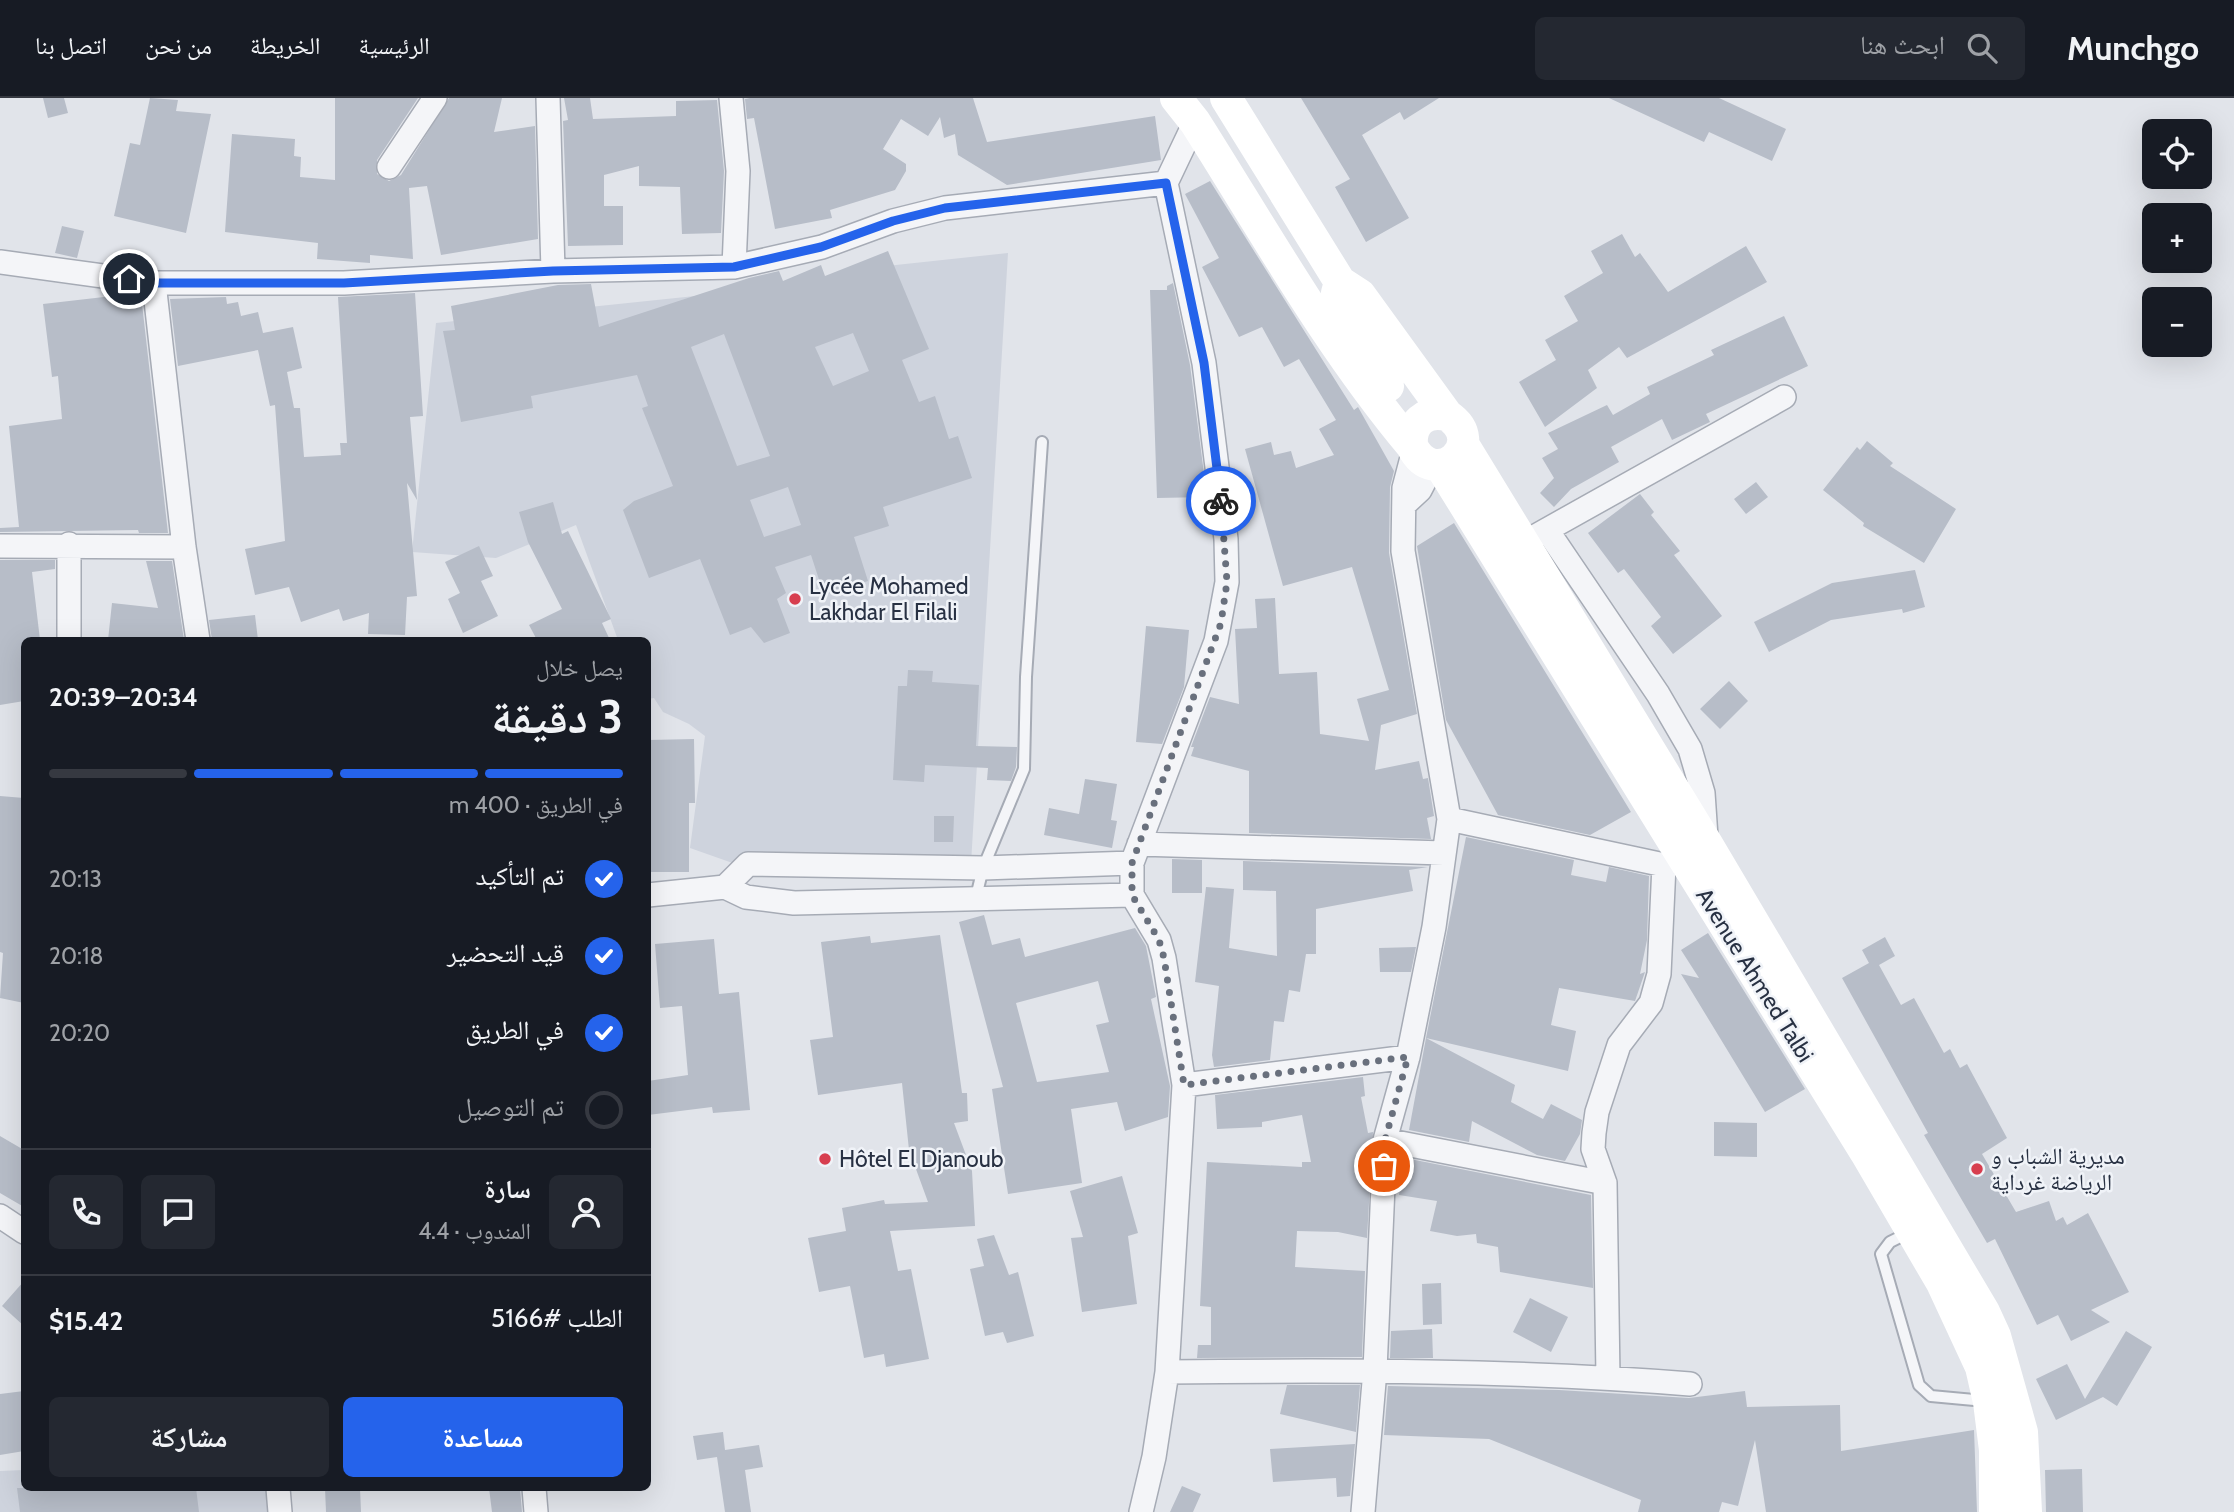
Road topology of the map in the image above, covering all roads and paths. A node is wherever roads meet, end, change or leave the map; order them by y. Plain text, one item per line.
1 (435, 98) edge
2 (548, 98) edge
3 (731, 98) edge
4 (1226, 98) edge
5 (1186, 110) edge
6 (389, 167) dead end
7 (1166, 183) junction
8 (0, 262) edge
9 (734, 267) junction
10 (553, 271) junction
11 (1340, 282) junction
12 (155, 283) junction
13 (1784, 397) dead end
14 (1447, 415) junction
15 (1042, 442) dead end
16 (1463, 444) junction
17 (1422, 451) junction
18 (1534, 537) junction
19 (69, 544) junction
20 (0, 546) edge
21 (184, 547) junction
22 (69, 637) edge
23 (198, 637) edge
24 (1450, 819) junction
25 (1444, 853) junction
26 (1136, 854) junction
27 (1684, 856) junction
28 (983, 868) junction
29 (725, 887) junction
30 (651, 895) edge
31 (1132, 895) junction
32 (976, 897) junction
33 (1408, 1057) junction
34 (1184, 1085) junction
35 (1385, 1140) junction
36 (1605, 1183) junction
37 (0, 1216) edge
38 (1922, 1225) junction
39 (21, 1230) edge
40 (1375, 1370) junction
41 (1167, 1372) junction
42 (1608, 1377) junction
43 (1690, 1384) dead end
44 (2001, 1399) junction
45 (278, 1491) edge
46 (534, 1491) edge
47 (280, 1512) edge
48 (536, 1512) edge
49 (1141, 1512) edge
50 (1363, 1512) edge
51 (1995, 1512) edge
52 (2026, 1512) edge

1 - 6 street
2 - 10 street
3 - 9 street
4 - 11 main road
5 - 7 street
5 - 17 main road
7 - 9 street
7 - 26 street
8 - 12 street
9 - 10 street
10 - 12 street
11 - 14 main road
11 - 17 main road
12 - 21 street
13 - 18 street
14 - 16 main road
14 - 17 main road
15 - 28 lane
16 - 17 main road
16 - 18 main road
17 - 24 street
17 - 27 main road, Avenue Ahmed Talbi
18 - 27 main road
19 - 20 street
19 - 21 street
19 - 22 street
21 - 23 street
24 - 25 street
24 - 27 street
25 - 26 street
25 - 33 street
26 - 28 street
26 - 31 street
27 - 36 street
27 - 38 main road, Avenue Ahmed Talbi
28 - 29 street
28 - 32 lane
29 - 30 street
29 - 32 street
31 - 32 street
31 - 34 street
33 - 34 street
33 - 35 street
34 - 41 street
35 - 36 street
35 - 40 street
36 - 42 street
37 - 39 street
38 - 44 main road, Avenue Ahmed Talbi
38 - 44 lane
40 - 41 street
40 - 42 street
40 - 50 street
41 - 49 street
42 - 43 street
44 - 51 main road, Avenue Ahmed Talbi
44 - 52 main road
45 - 47 street
46 - 48 street

